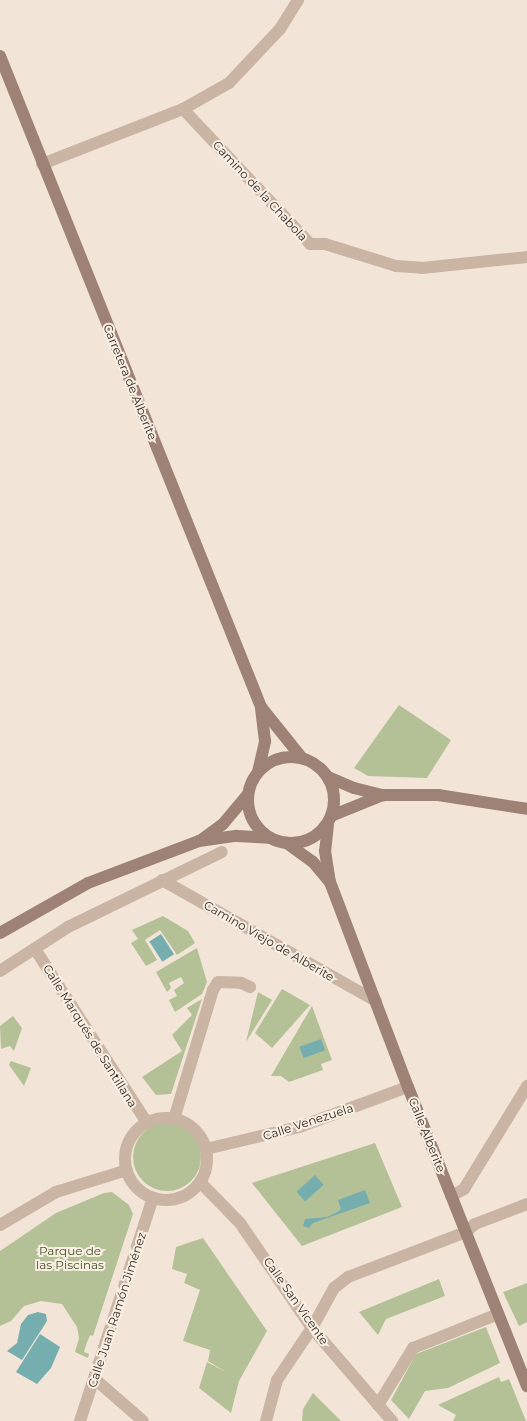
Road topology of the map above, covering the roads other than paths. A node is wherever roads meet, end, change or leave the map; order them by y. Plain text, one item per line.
1 (298, 0) edge
2 (0, 56) edge
3 (183, 109) junction
4 (42, 164) junction
5 (527, 257) edge
6 (261, 707) junction
7 (302, 758) junction
8 (258, 772) junction
9 (328, 777) junction
10 (248, 794) junction
11 (383, 796) junction
12 (527, 809) edge
13 (329, 820) junction
14 (269, 838) junction
15 (199, 841) junction
16 (288, 844) junction
17 (222, 852) dead end
18 (162, 880) junction
19 (330, 882) junction
20 (0, 933) edge
21 (35, 949) junction
22 (0, 971) edge
23 (250, 987) dead end
24 (376, 1001) junction
25 (527, 1086) edge
26 (408, 1088) junction
27 (174, 1118) junction
28 (147, 1122) junction
29 (206, 1149) junction
30 (126, 1170) junction
31 (200, 1182) junction
32 (451, 1196) junction
33 (153, 1198) junction
34 (527, 1204) edge
35 (0, 1225) edge
36 (466, 1232) junction
37 (498, 1314) junction
38 (312, 1328) junction
39 (96, 1380) junction
40 (527, 1386) edge
41 (378, 1405) junction
42 (80, 1421) edge
43 (143, 1421) edge
44 (266, 1421) edge
45 (392, 1421) edge

1 - 3 street
2 - 4 main road, Carretera de Alberite
3 - 4 street
3 - 5 street, Camino de la Chabola
4 - 6 main road, Carretera de Alberite
6 - 7 main road, Carretera de Alberite
6 - 8 main road, Carretera de Alberite
7 - 8 main road
7 - 9 main road
8 - 10 main road
9 - 11 main road
9 - 13 main road
10 - 14 main road
10 - 15 main road
11 - 12 main road
11 - 13 main road
13 - 16 main road
13 - 19 main road, Calle Alberite
14 - 15 main road
14 - 16 main road
15 - 20 main road
16 - 19 main road, Calle Alberite
17 - 18 street
18 - 21 street
18 - 24 street, Camino Viejo de Alberite
19 - 24 main road, Calle Alberite
21 - 22 street
21 - 28 street, Calle Marqués de Santillana
23 - 27 street
24 - 26 main road, Calle Alberite
25 - 32 street
26 - 29 street, Calle Venezuela
26 - 32 main road, Calle Alberite
27 - 28 street
27 - 29 street
28 - 30 street
29 - 31 street
30 - 33 street
30 - 35 street
31 - 33 street
31 - 38 street, Calle San Vicente
32 - 36 main road, Calle Alberite
33 - 39 street, Calle Juan Ramón Jiménez
34 - 36 street
36 - 37 main road, Calle Alberite
36 - 38 street
37 - 40 main road, Calle Alberite
37 - 41 street
38 - 41 street, Calle San Vicente
38 - 44 street
39 - 42 street, Calle Juan Ramón Jiménez
39 - 43 street
41 - 45 street, Calle San Vicente

